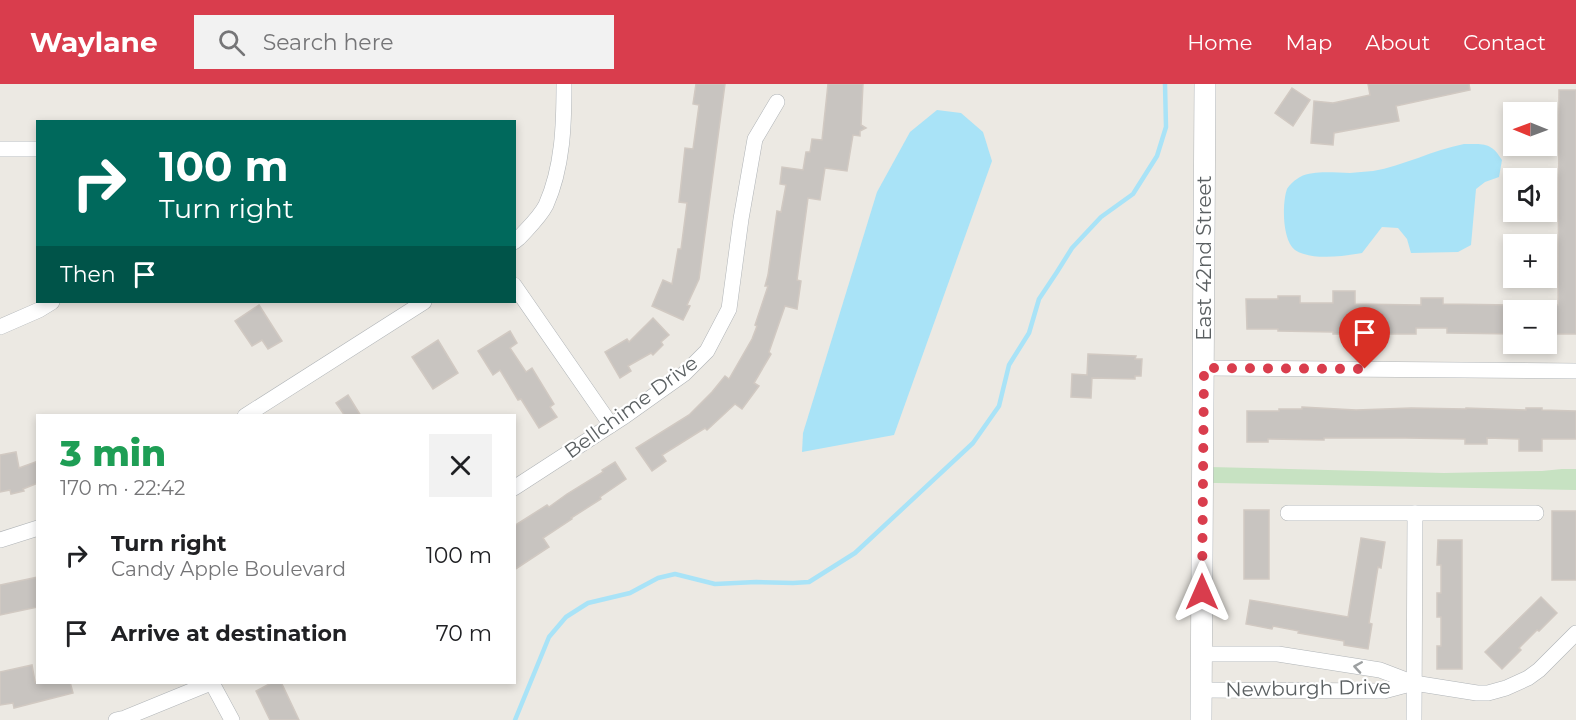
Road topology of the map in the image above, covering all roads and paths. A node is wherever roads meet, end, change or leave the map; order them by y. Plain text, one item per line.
1 (564, 84) edge
2 (1204, 84) edge
3 (777, 102) dead end
4 (0, 149) edge
5 (36, 149) edge
6 (516, 240) edge
7 (516, 288) edge
8 (50, 303) edge
9 (422, 303) edge
10 (0, 327) edge
11 (1204, 368) junction
12 (1576, 371) edge
13 (248, 414) edge
14 (611, 425) junction
15 (516, 487) edge
16 (1288, 513) dead end
17 (1415, 513) junction
18 (1536, 513) dead end
19 (36, 529) edge
20 (0, 540) edge
21 (1576, 633) edge
22 (1202, 654) junction
23 (1414, 683) junction
24 (211, 684) edge
25 (214, 684) edge
26 (1202, 690) junction
27 (116, 720) edge
28 (232, 720) edge
29 (1201, 720) edge
30 (1413, 720) edge

1 - 6 street
2 - 11 street, East 42nd Street
3 - 14 street, Bellchime Drive
4 - 5 street
7 - 14 street
8 - 10 street
9 - 13 street
11 - 12 street
11 - 22 street, East 42nd Street
14 - 15 street, Bellchime Drive
16 - 17 street
17 - 18 street
17 - 23 street, Newburgh Drive
19 - 20 street
21 - 23 street, Newburgh Drive
23 -> 22 street
22 - 26 street, East 42nd Street
23 - 26 street, Newburgh Drive
23 - 30 street
24 - 27 street
25 - 28 street
26 - 29 street, East 42nd Street

